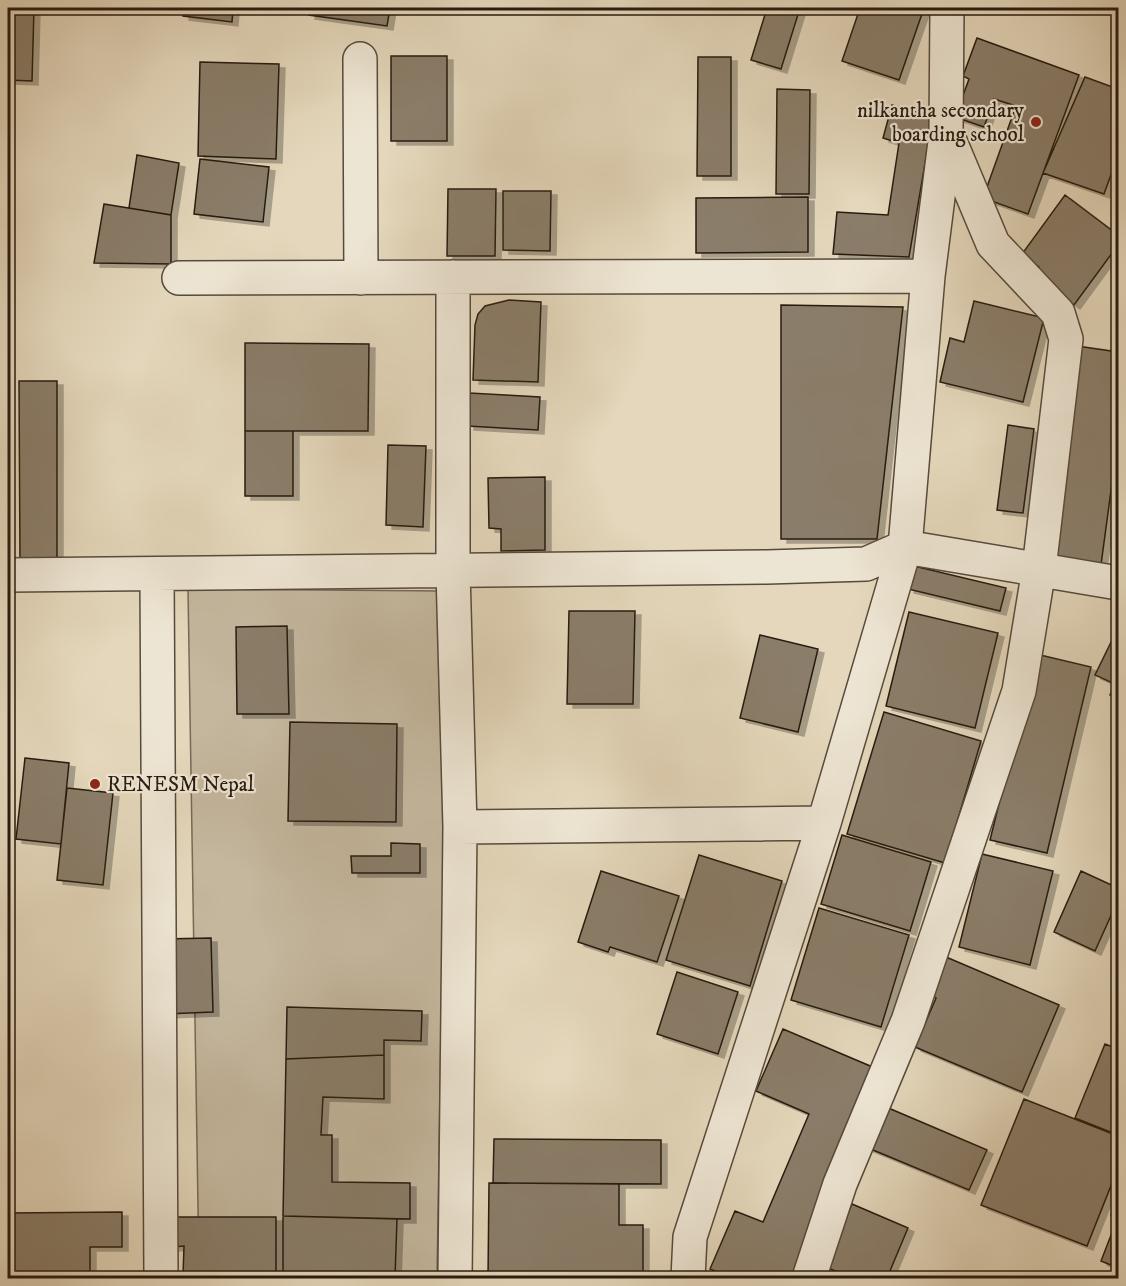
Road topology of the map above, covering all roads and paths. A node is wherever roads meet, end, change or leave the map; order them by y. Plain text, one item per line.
1 (947, 8) edge
2 (360, 59) dead end
3 (946, 132) junction
4 (928, 276) junction
5 (453, 277) junction
6 (179, 278) dead end
7 (361, 278) junction
8 (905, 547) junction
9 (1039, 569) junction
10 (453, 571) junction
11 (8, 575) edge
12 (157, 575) junction
13 (1119, 583) edge
14 (824, 823) junction
15 (460, 827) junction
16 (161, 1278) edge
17 (455, 1278) edge
18 (688, 1278) edge
19 (809, 1278) edge

1 - 3 street
2 - 7 street
3 - 4 street
3 - 9 street
4 - 5 street
4 - 8 street
5 - 7 street
5 - 10 street
6 - 7 street
8 - 9 street
8 - 10 street
8 - 14 street
9 - 13 street
9 - 19 street
10 - 12 street
10 - 15 street
11 - 12 street
12 - 16 street
14 - 15 street
14 - 18 street
15 - 17 street

